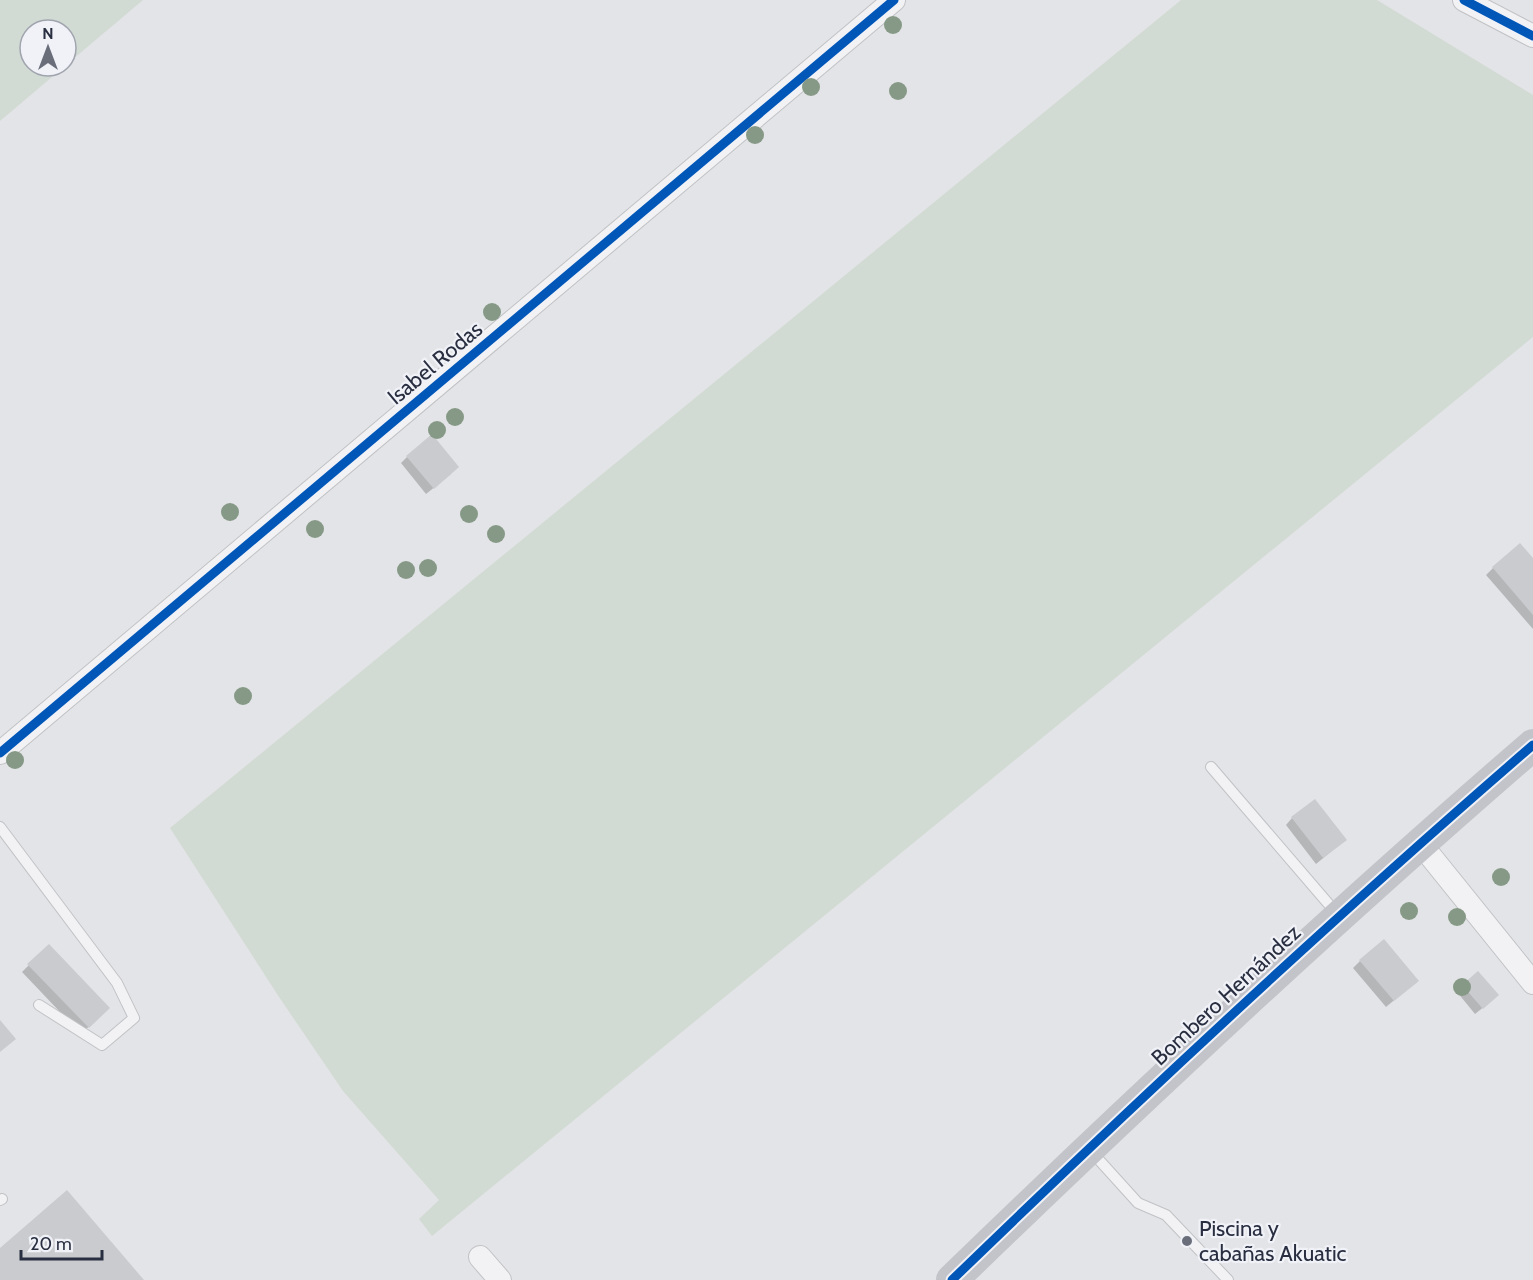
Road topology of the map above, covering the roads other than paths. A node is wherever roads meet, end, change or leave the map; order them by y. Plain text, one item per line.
1 (894, 0) edge
2 (1464, 0) edge
3 (1533, 36) edge
4 (1533, 745) edge
5 (0, 753) edge
6 (1211, 767) dead end
7 (0, 827) edge
8 (1420, 843) junction
9 (1340, 917) junction
10 (1533, 983) edge
11 (39, 1005) dead end
12 (1088, 1148) junction
13 (480, 1257) dead end
14 (500, 1280) edge
15 (952, 1280) edge
16 (1228, 1280) edge

1 - 5 street, Isabel Rodas
2 - 3 street
4 - 8 street, Bombero Hernández
6 - 9 lane
7 - 11 lane
8 - 9 street, Bombero Hernández
8 - 10 street
9 - 12 street, Bombero Hernández
12 - 15 street, Bombero Hernández
12 - 16 lane
13 - 14 street

